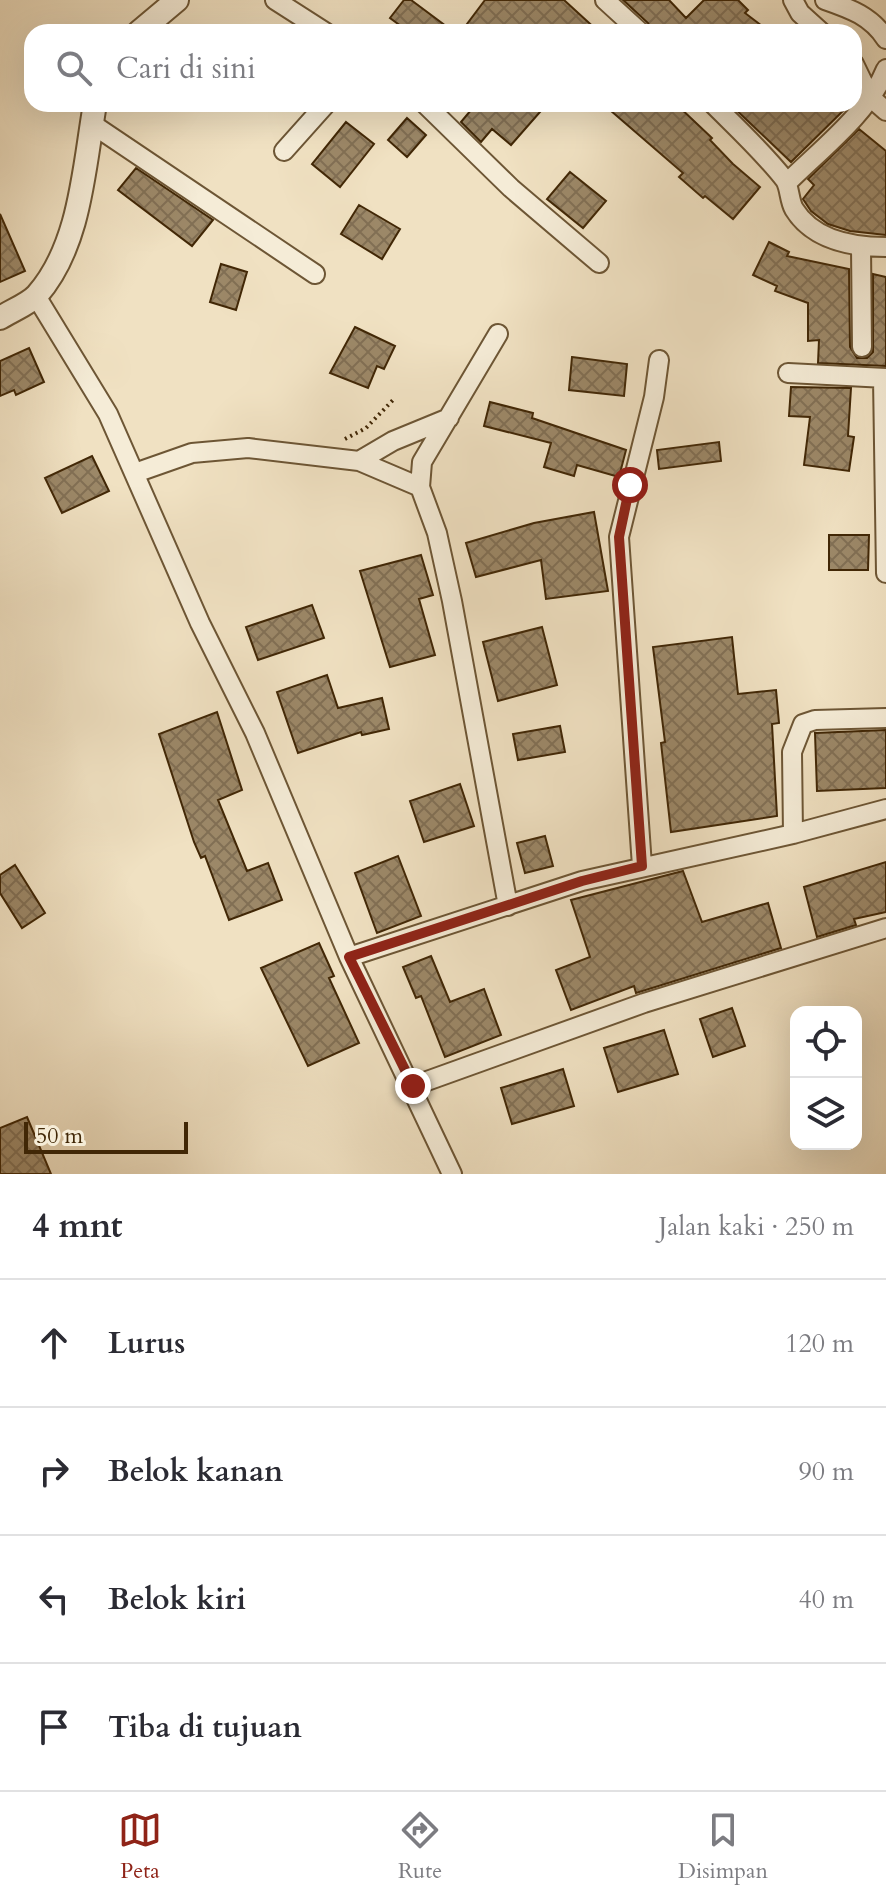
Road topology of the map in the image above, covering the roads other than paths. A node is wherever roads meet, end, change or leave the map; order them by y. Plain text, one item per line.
1 (177, 0) edge
2 (275, 0) edge
3 (605, 0) edge
4 (793, 0) edge
5 (825, 0) edge
6 (148, 24) edge
7 (312, 24) edge
8 (631, 24) edge
9 (812, 24) edge
10 (886, 39) edge
11 (886, 69) edge
12 (862, 80) edge
13 (870, 97) junction
14 (862, 105) edge
15 (886, 111) edge
16 (319, 112) edge
17 (433, 112) edge
18 (720, 112) edge
19 (856, 112) edge
20 (93, 114) edge
21 (284, 151) dead end
22 (787, 183) junction
23 (861, 247) junction
24 (886, 247) edge
25 (599, 263) dead end
26 (315, 274) dead end
27 (36, 296) junction
28 (0, 318) edge
29 (498, 334) dead end
30 (862, 347) dead end
31 (659, 360) dead end
32 (788, 373) dead end
33 (884, 378) edge
34 (449, 418) junction
35 (359, 461) junction
36 (135, 473) junction
37 (420, 487) junction
38 (886, 573) edge
39 (886, 718) edge
40 (886, 809) edge
41 (793, 834) junction
42 (642, 866) junction
43 (508, 906) junction
44 (886, 928) edge
45 (349, 957) junction
46 (413, 1086) junction
47 (452, 1174) edge

1 - 6 street
2 - 7 street
3 - 8 street
4 - 9 street
5 - 10 street
11 - 13 street
12 - 13 street
13 - 14 street
13 - 15 street
16 - 21 street
17 - 25 street
18 - 22 street
19 - 22 street
20 - 26 street
20 - 27 street
22 - 23 street
23 - 24 street
23 - 30 street
27 - 28 street
27 - 36 street
29 - 34 street
31 - 42 street
32 - 33 street
33 - 38 street
34 - 35 street
34 - 37 street
35 - 36 street
35 - 37 street
36 - 45 street
37 - 43 street
39 - 41 street
40 - 41 street
41 - 42 street
42 - 43 street
43 - 45 street
44 - 46 street
45 - 46 street
46 - 47 street

